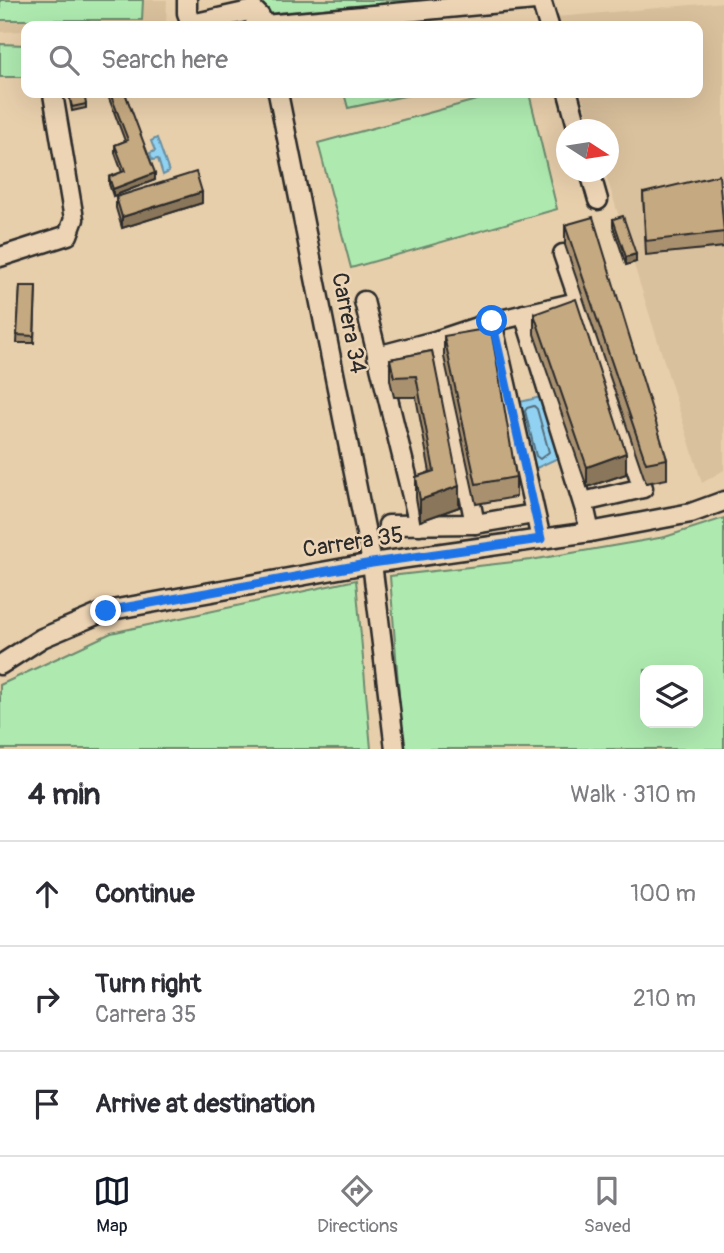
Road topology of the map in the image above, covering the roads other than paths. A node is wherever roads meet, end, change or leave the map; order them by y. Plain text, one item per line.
1 (187, 0) edge
2 (535, 0) edge
3 (541, 0) edge
4 (190, 21) edge
5 (205, 21) edge
6 (259, 21) edge
7 (305, 21) edge
8 (547, 21) edge
9 (55, 98) edge
10 (279, 98) edge
11 (569, 98) edge
12 (575, 119) edge
13 (593, 182) edge
14 (598, 200) dead end
15 (564, 254) dead end
16 (0, 257) edge
17 (364, 301) dead end
18 (581, 301) junction
19 (524, 314) junction
20 (492, 321) junction
21 (438, 340) junction
22 (377, 355) junction
23 (724, 501) edge
24 (583, 502) junction
25 (534, 514) junction
26 (475, 524) junction
27 (388, 525) dead end
28 (419, 525) junction
29 (590, 532) junction
30 (541, 539) junction
31 (372, 563) junction
32 (0, 665) edge
33 (395, 749) edge

1 - 4 street
2 - 7 street
3 - 8 street
5 - 6 street
9 - 16 street
10 - 31 street, Carrera 34
11 - 12 street
13 - 14 street
15 - 18 street
17 - 22 street
18 - 19 street
18 - 24 street
19 - 20 street
19 - 24 street
20 - 21 street
20 - 25 street
21 - 22 street
21 - 26 street
22 - 28 street
23 - 29 street, Carrera 35
24 - 29 street
25 - 26 street
25 - 30 street
26 - 28 street
27 - 28 street
29 - 30 street, Carrera 35
30 - 31 street, Carrera 35
31 - 32 street, Carrera 35
31 - 33 street, Carrera 34

